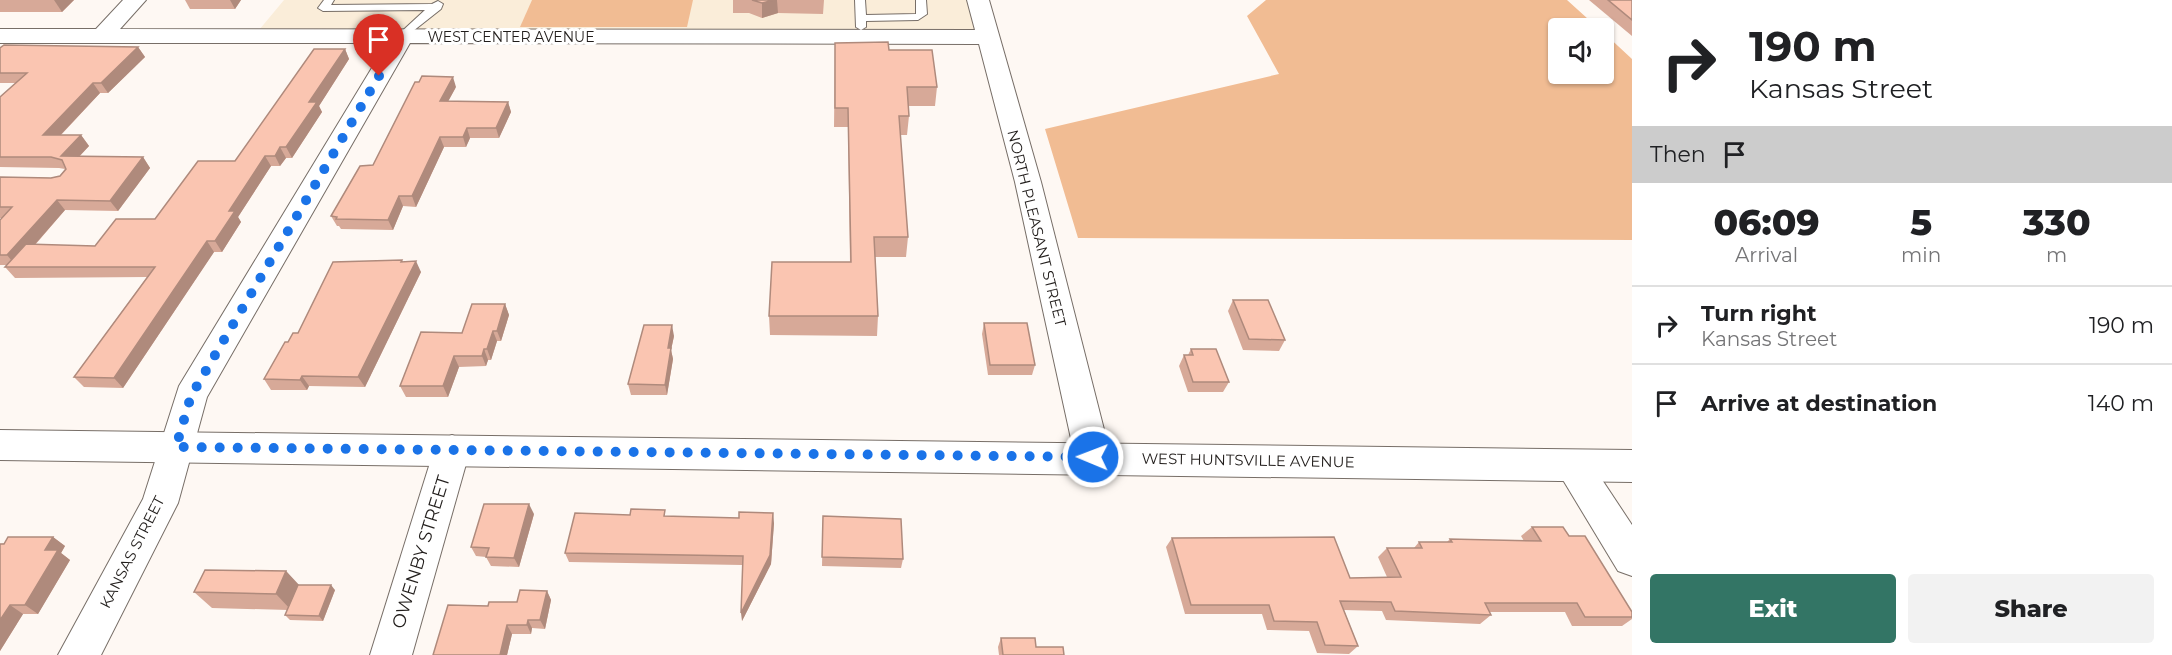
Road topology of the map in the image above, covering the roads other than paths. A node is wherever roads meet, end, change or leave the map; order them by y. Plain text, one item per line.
1 (135, 0) edge
2 (329, 0) edge
3 (860, 0) edge
4 (921, 0) edge
5 (978, 0) edge
6 (386, 3) edge
7 (439, 4) edge
8 (861, 28) junction
9 (0, 36) edge
10 (102, 36) junction
11 (403, 36) junction
12 (986, 37) junction
13 (0, 445) edge
14 (176, 447) junction
15 (452, 450) junction
16 (1093, 457) junction
17 (1572, 465) junction
18 (1632, 466) edge
19 (1632, 558) edge
20 (79, 655) edge
21 (391, 655) edge

1 - 10 street
2 - 6 lane
3 - 8 lane
4 - 8 lane
5 - 12 street, NORTH PLEASANT STREET
6 - 7 lane
7 - 11 lane
8 - 11 street, WEST CENTER AVENUE
8 - 12 street, WEST CENTER AVENUE
9 - 10 street, WEST CENTER AVENUE
10 - 11 street, WEST CENTER AVENUE
11 - 14 street, KANSAS STREET
12 - 16 street, NORTH PLEASANT STREET
13 - 14 main road, WEST HUNTSVILLE AVENUE
14 - 15 main road, WEST HUNTSVILLE AVENUE
14 - 20 street, KANSAS STREET
15 - 16 main road, WEST HUNTSVILLE AVENUE
15 - 21 street, OWENBY STREET
16 - 17 main road, WEST HUNTSVILLE AVENUE
17 - 18 main road, WEST HUNTSVILLE AVENUE
17 - 19 street

